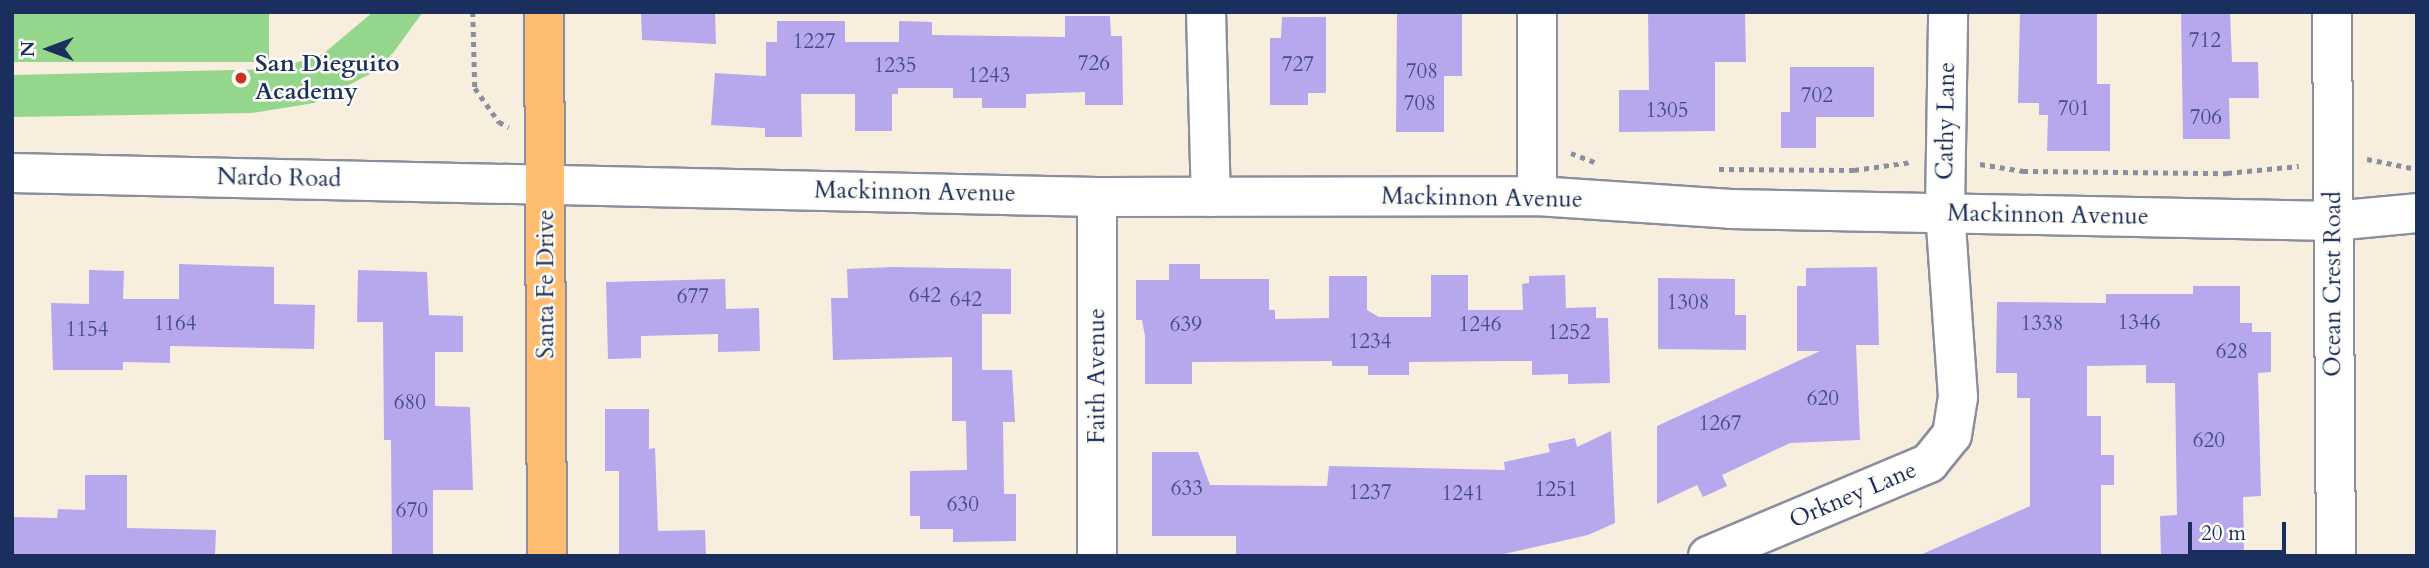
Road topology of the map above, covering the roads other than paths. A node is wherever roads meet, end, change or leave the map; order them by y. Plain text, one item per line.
1 (544, 12) edge
2 (1206, 12) edge
3 (1537, 12) edge
4 (1948, 12) edge
5 (2332, 12) edge
6 (545, 165) junction
7 (12, 173) edge
8 (1537, 196) junction
9 (1097, 197) junction
10 (1211, 197) junction
11 (1945, 212) junction
12 (2417, 212) edge
13 (2333, 221) junction
14 (1958, 397) joint
15 (547, 556) edge
16 (1097, 556) edge
17 (1708, 556) edge
18 (2336, 556) edge

1 - 6 main road, Santa Fe Drive
2 - 10 street
3 - 8 street
4 - 11 street, Cathy Lane
5 - 13 street, Ocean Crest Road
6 - 7 street, Nardo Road
6 - 9 street, Mackinnon Avenue
6 - 15 main road, Santa Fe Drive
8 - 10 street, Mackinnon Avenue
8 - 11 street, Mackinnon Avenue
9 - 10 street, Mackinnon Avenue
9 - 16 street, Faith Avenue
11 - 13 street, Mackinnon Avenue
11 - 14 street, Cathy Lane
12 - 13 street, Mackinnon Avenue
13 - 18 street, Ocean Crest Road
14 - 17 street, Orkney Lane

